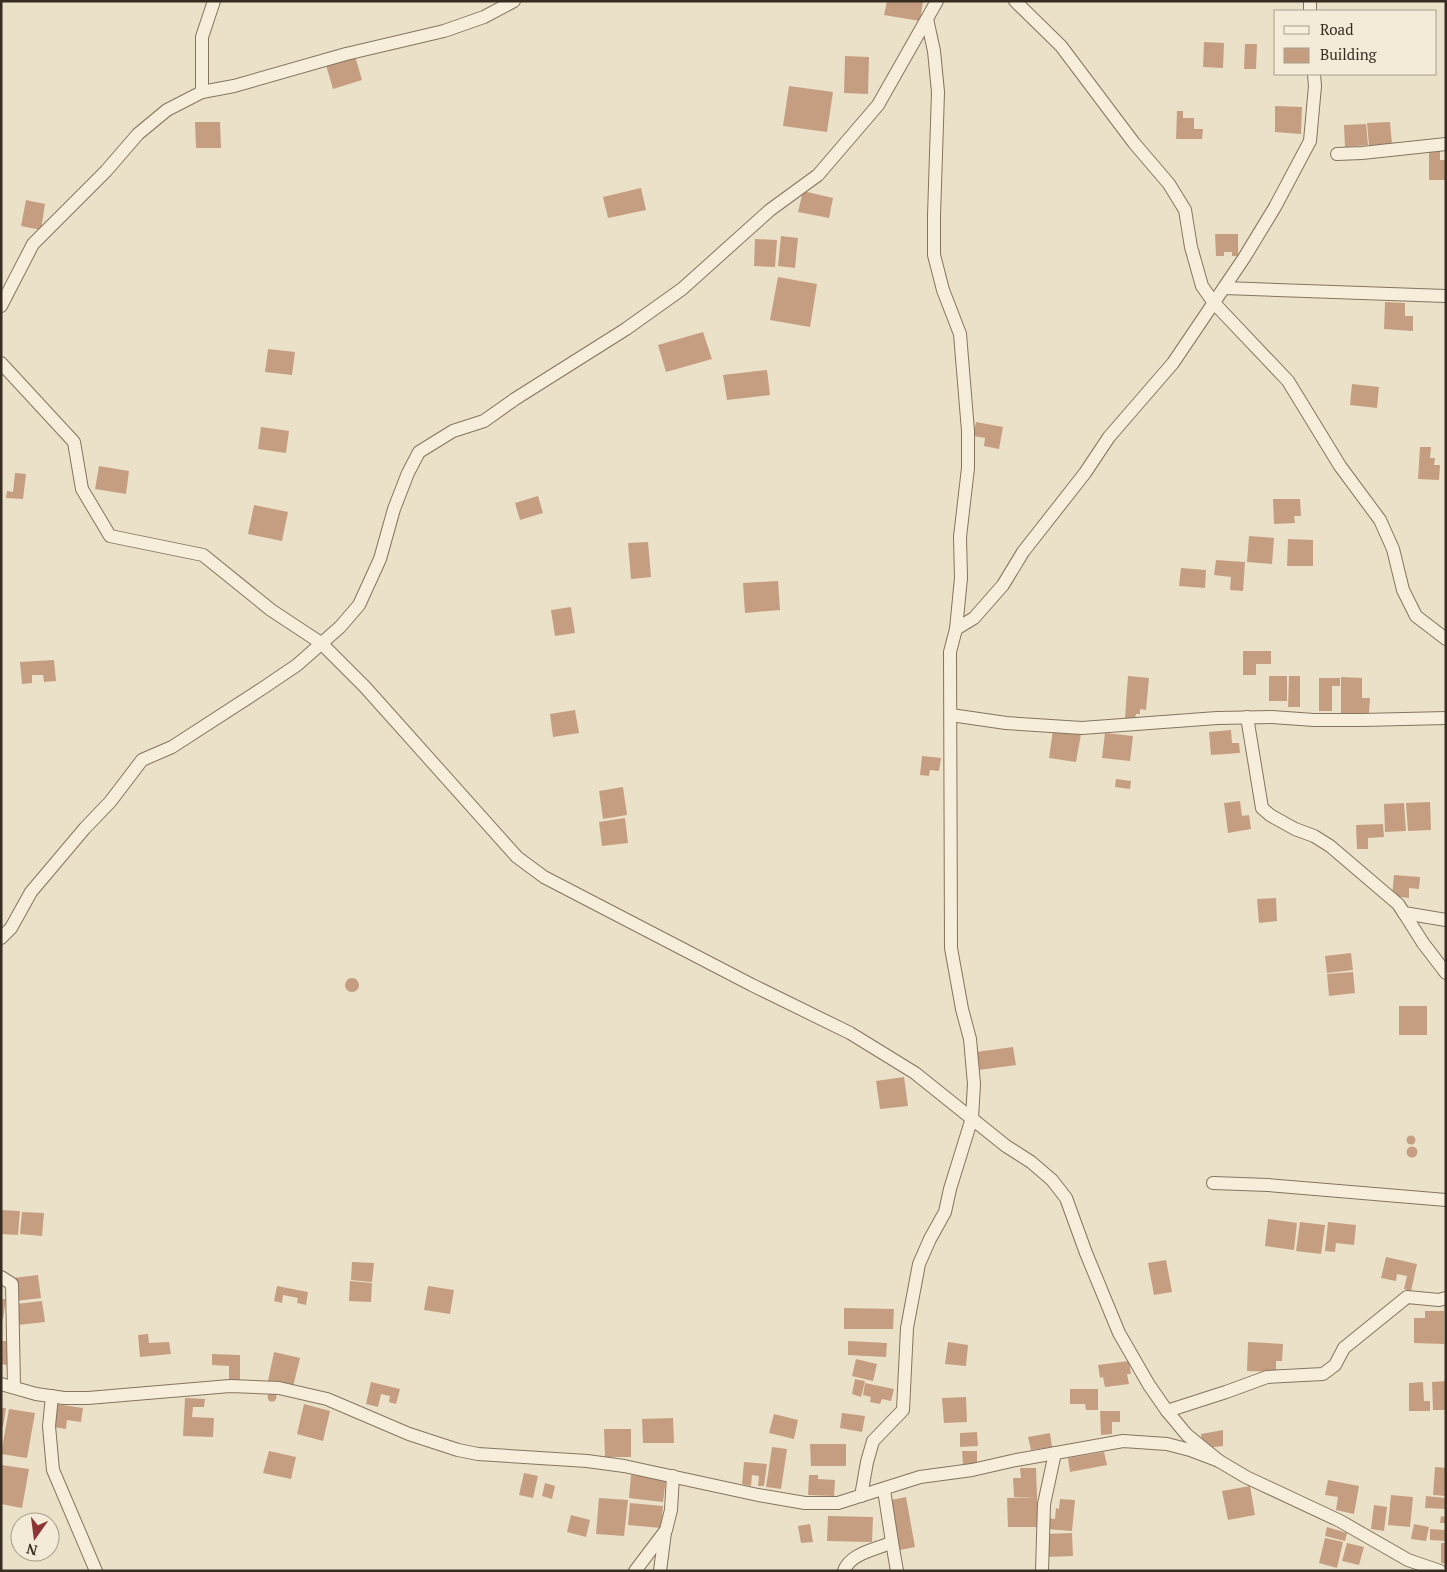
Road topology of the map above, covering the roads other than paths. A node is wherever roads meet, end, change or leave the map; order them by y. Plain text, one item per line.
1 (214, 1) edge
2 (514, 1) edge
3 (937, 1) edge
4 (1015, 1) edge
5 (926, 19) junction
6 (1314, 75) edge
7 (202, 92) junction
8 (1446, 144) edge
9 (1337, 154) dead end
10 (1224, 288) junction
11 (1446, 296) edge
12 (1214, 303) junction
13 (1, 306) edge
14 (1, 363) edge
15 (956, 629) junction
16 (1446, 639) edge
17 (321, 643) junction
18 (951, 716) junction
19 (1247, 717) junction
20 (1446, 718) edge
21 (1404, 913) junction
22 (1446, 920) edge
23 (1, 938) edge
24 (1446, 973) edge
25 (972, 1118) junction
26 (1213, 1183) dead end
27 (1446, 1200) edge
28 (1, 1278) edge
29 (1446, 1298) edge
30 (1, 1384) edge
31 (14, 1387) junction
32 (52, 1396) junction
33 (1167, 1411) junction
34 (1055, 1453) junction
35 (1219, 1461) junction
36 (673, 1476) junction
37 (884, 1490) junction
38 (861, 1496) junction
39 (666, 1530) junction
40 (892, 1542) junction
41 (1431, 1570) edge
42 (96, 1571) edge
43 (635, 1571) edge
44 (660, 1571) edge
45 (844, 1571) edge
46 (897, 1571) edge
47 (1042, 1571) edge

1 - 7 street
2 - 7 street
3 - 5 street
4 - 12 street
5 - 15 street
5 - 17 street
6 - 10 street
7 - 13 street
8 - 9 street
10 - 11 street
10 - 12 street
12 - 15 street
12 - 16 street
14 - 17 street
15 - 18 street
17 - 23 street
17 - 25 street
18 - 19 street
18 - 25 street
19 - 20 street
19 - 21 street
21 - 22 street
21 - 24 street
25 - 33 street
25 - 38 street
26 - 27 street
28 - 31 street
29 - 33 street
30 - 31 street
31 - 32 street
32 - 36 street
32 - 42 street
33 - 35 street
34 - 35 street
34 - 37 street
34 - 47 street
35 - 41 street
36 - 38 street
36 - 39 street
37 - 38 street
37 - 40 street
39 - 43 street
39 - 44 street
40 - 45 street
40 - 46 street

